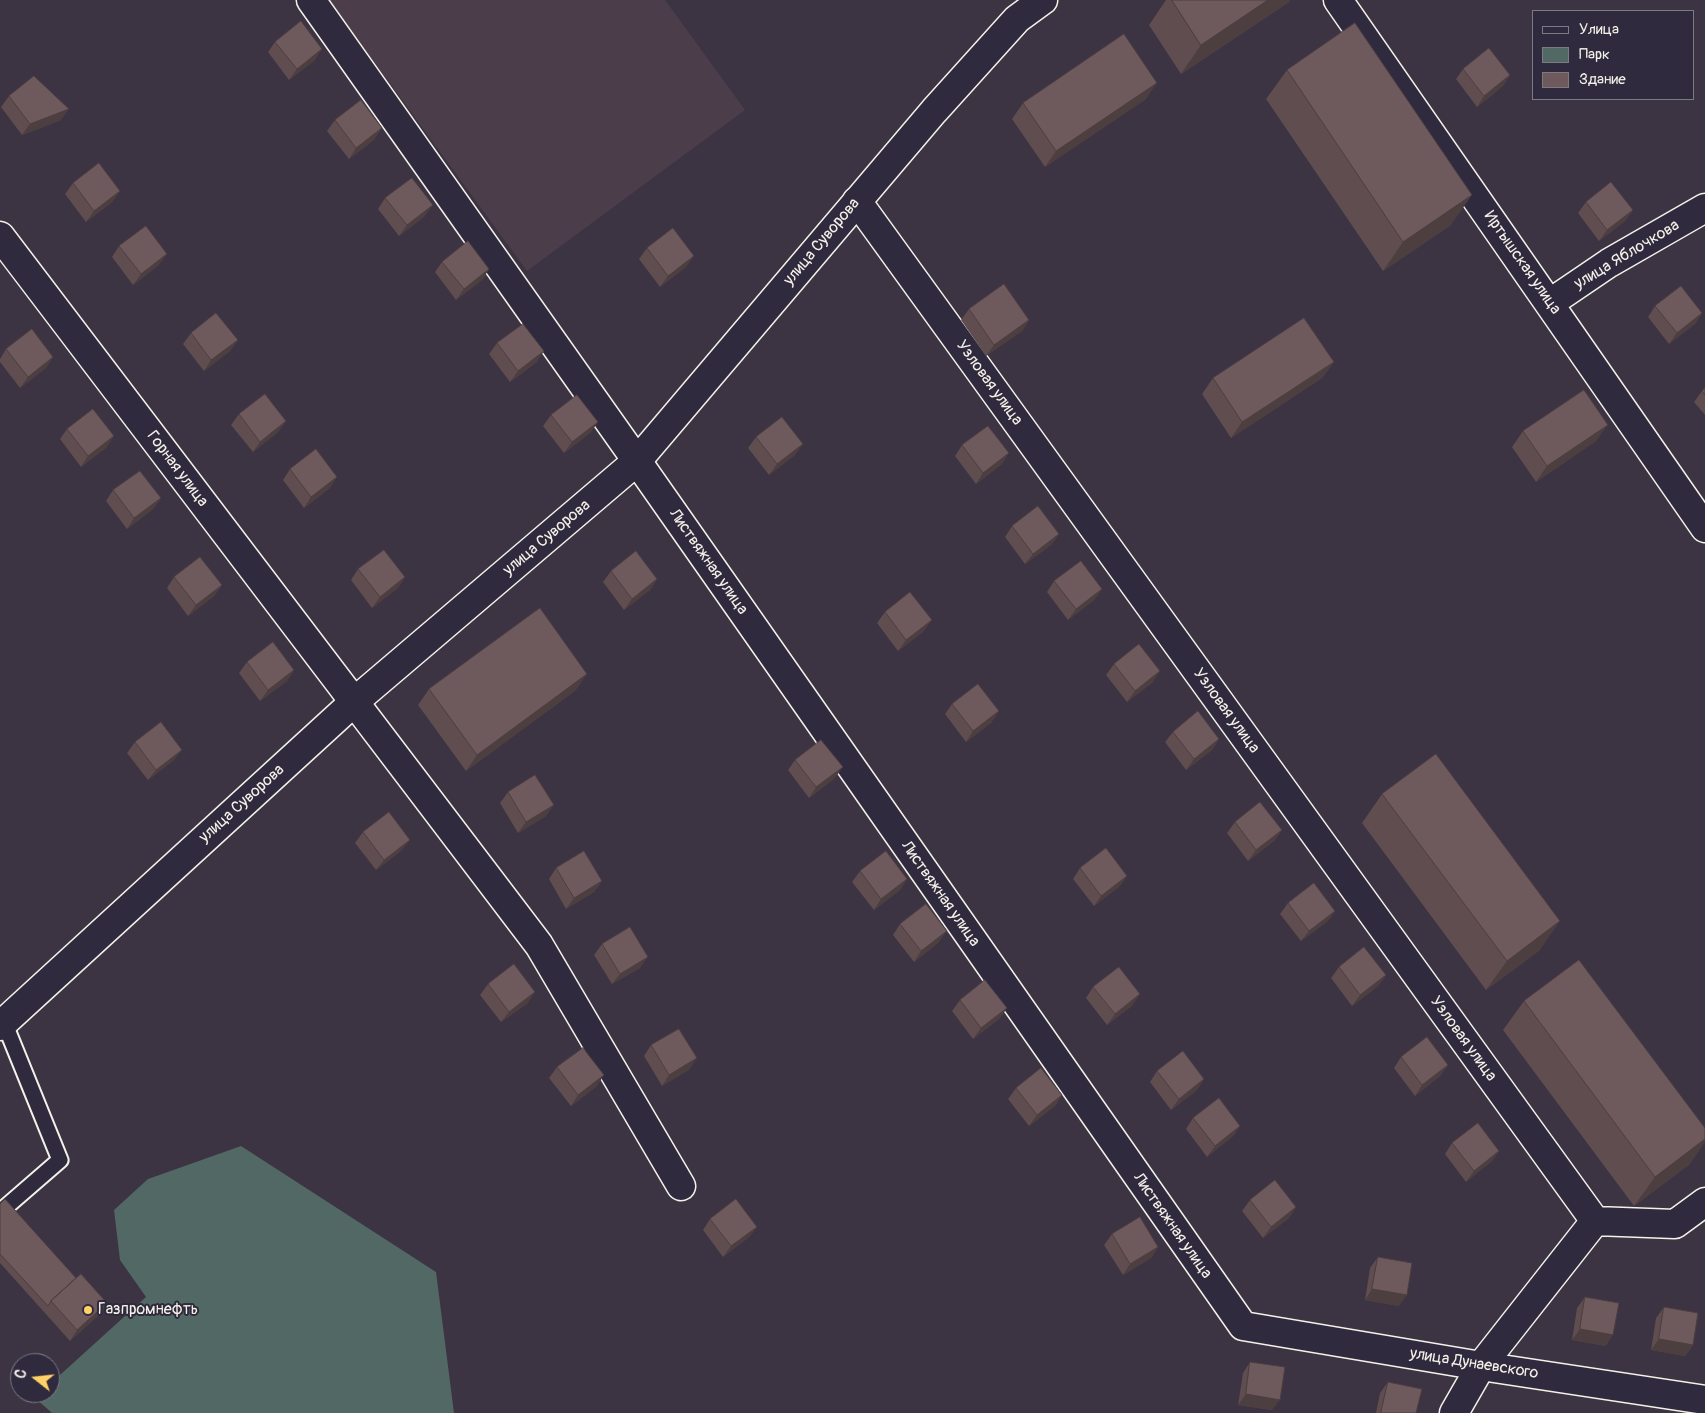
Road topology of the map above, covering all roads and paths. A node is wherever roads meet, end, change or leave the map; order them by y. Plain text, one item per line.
1 (311, 0) edge
2 (1042, 0) edge
3 (1338, 0) edge
4 (857, 201) junction
5 (1705, 208) edge
6 (0, 236) edge
7 (1550, 303) junction
8 (637, 461) junction
9 (1705, 528) edge
10 (354, 702) junction
11 (2, 1024) edge
12 (681, 1186) dead end
13 (1705, 1202) edge
14 (0, 1212) edge
15 (1595, 1221) junction
16 (1243, 1326) joint
17 (1481, 1366) junction
18 (1705, 1400) edge
19 (1454, 1413) edge

1 - 8 street, Листвяжная улица
2 - 4 street, улица Суворова
3 - 7 street, Иртышская улица
4 - 8 street, улица Суворова
4 - 15 street, Узловая улица
5 - 7 street, улица Яблочкова
6 - 10 street, Горная улица
7 - 9 street, Иртышская улица
8 - 10 street, улица Суворова
8 - 16 street, Листвяжная улица
10 - 11 street, улица Суворова
10 - 12 street, Горная улица
11 - 14 lane
13 - 15 street
15 - 17 street
16 - 17 street, улица Дунаевского
17 - 18 street, улица Дунаевского
17 - 19 street

